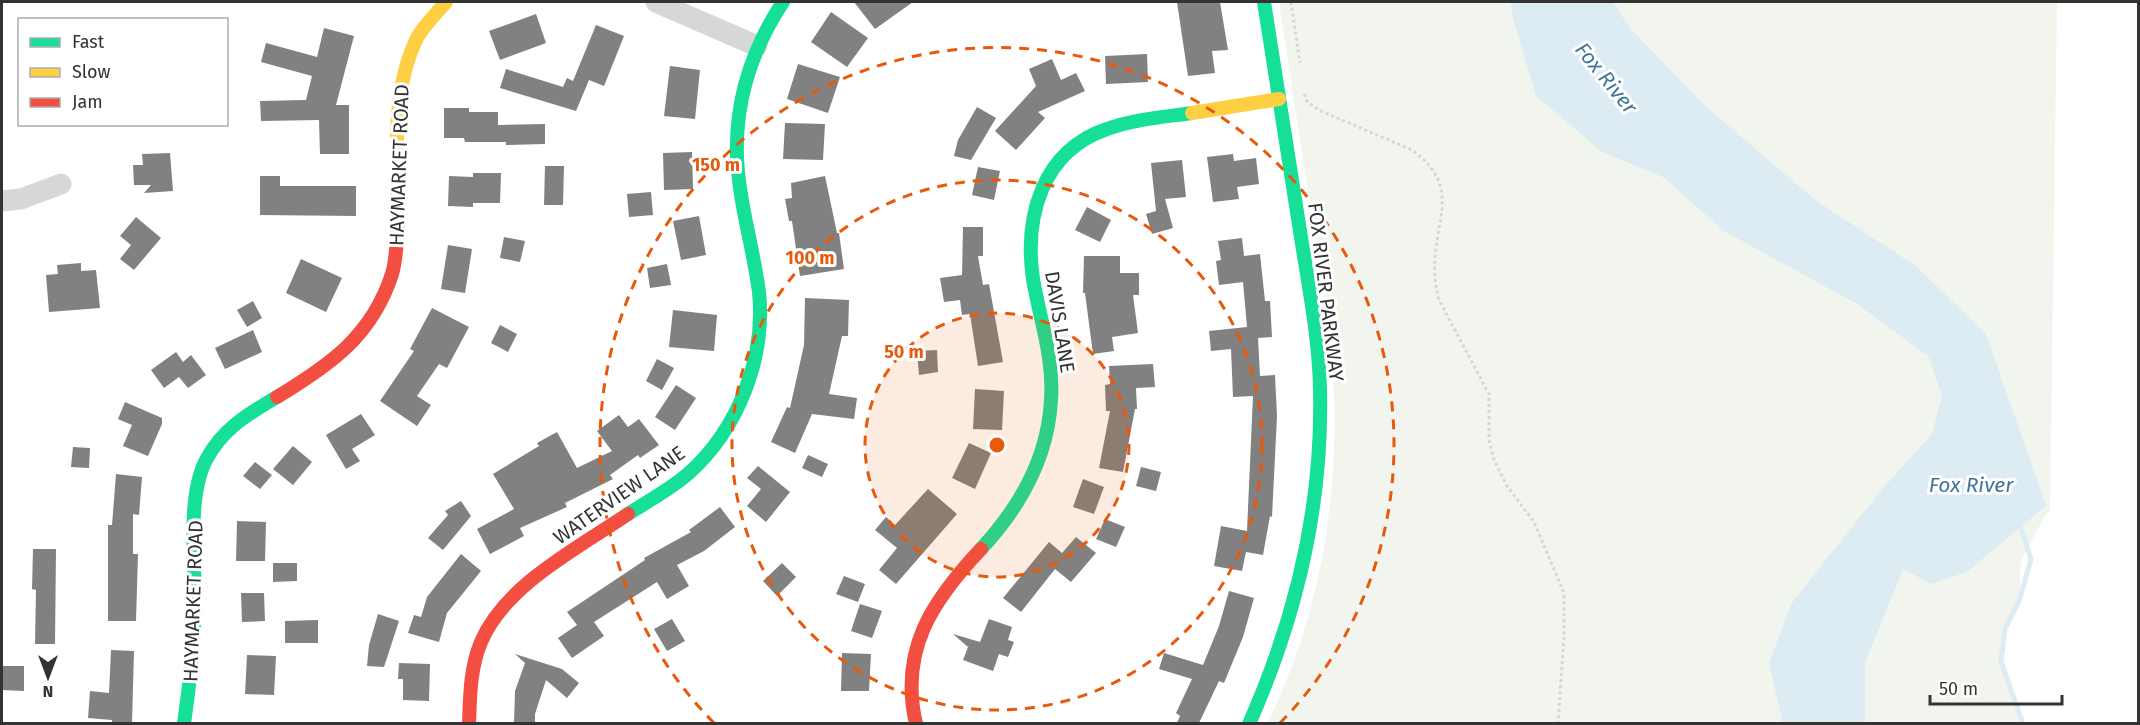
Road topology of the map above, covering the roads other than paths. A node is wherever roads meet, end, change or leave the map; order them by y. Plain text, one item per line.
1 (446, 2) edge
2 (656, 2) edge
3 (783, 2) edge
4 (1264, 2) edge
5 (757, 46) junction
6 (1279, 99) junction
7 (61, 184) dead end
8 (2, 201) edge
9 (184, 723) edge
10 (470, 723) edge
11 (916, 723) edge
12 (1249, 723) edge

1 - 9 street, HAYMARKET ROAD
2 - 5 street
3 - 5 street, WATERVIEW LANE
4 - 6 street, FOX RIVER PARKWAY
5 - 10 street, WATERVIEW LANE
6 - 11 street, DAVIS LANE
6 - 12 street, FOX RIVER PARKWAY
7 - 8 street

